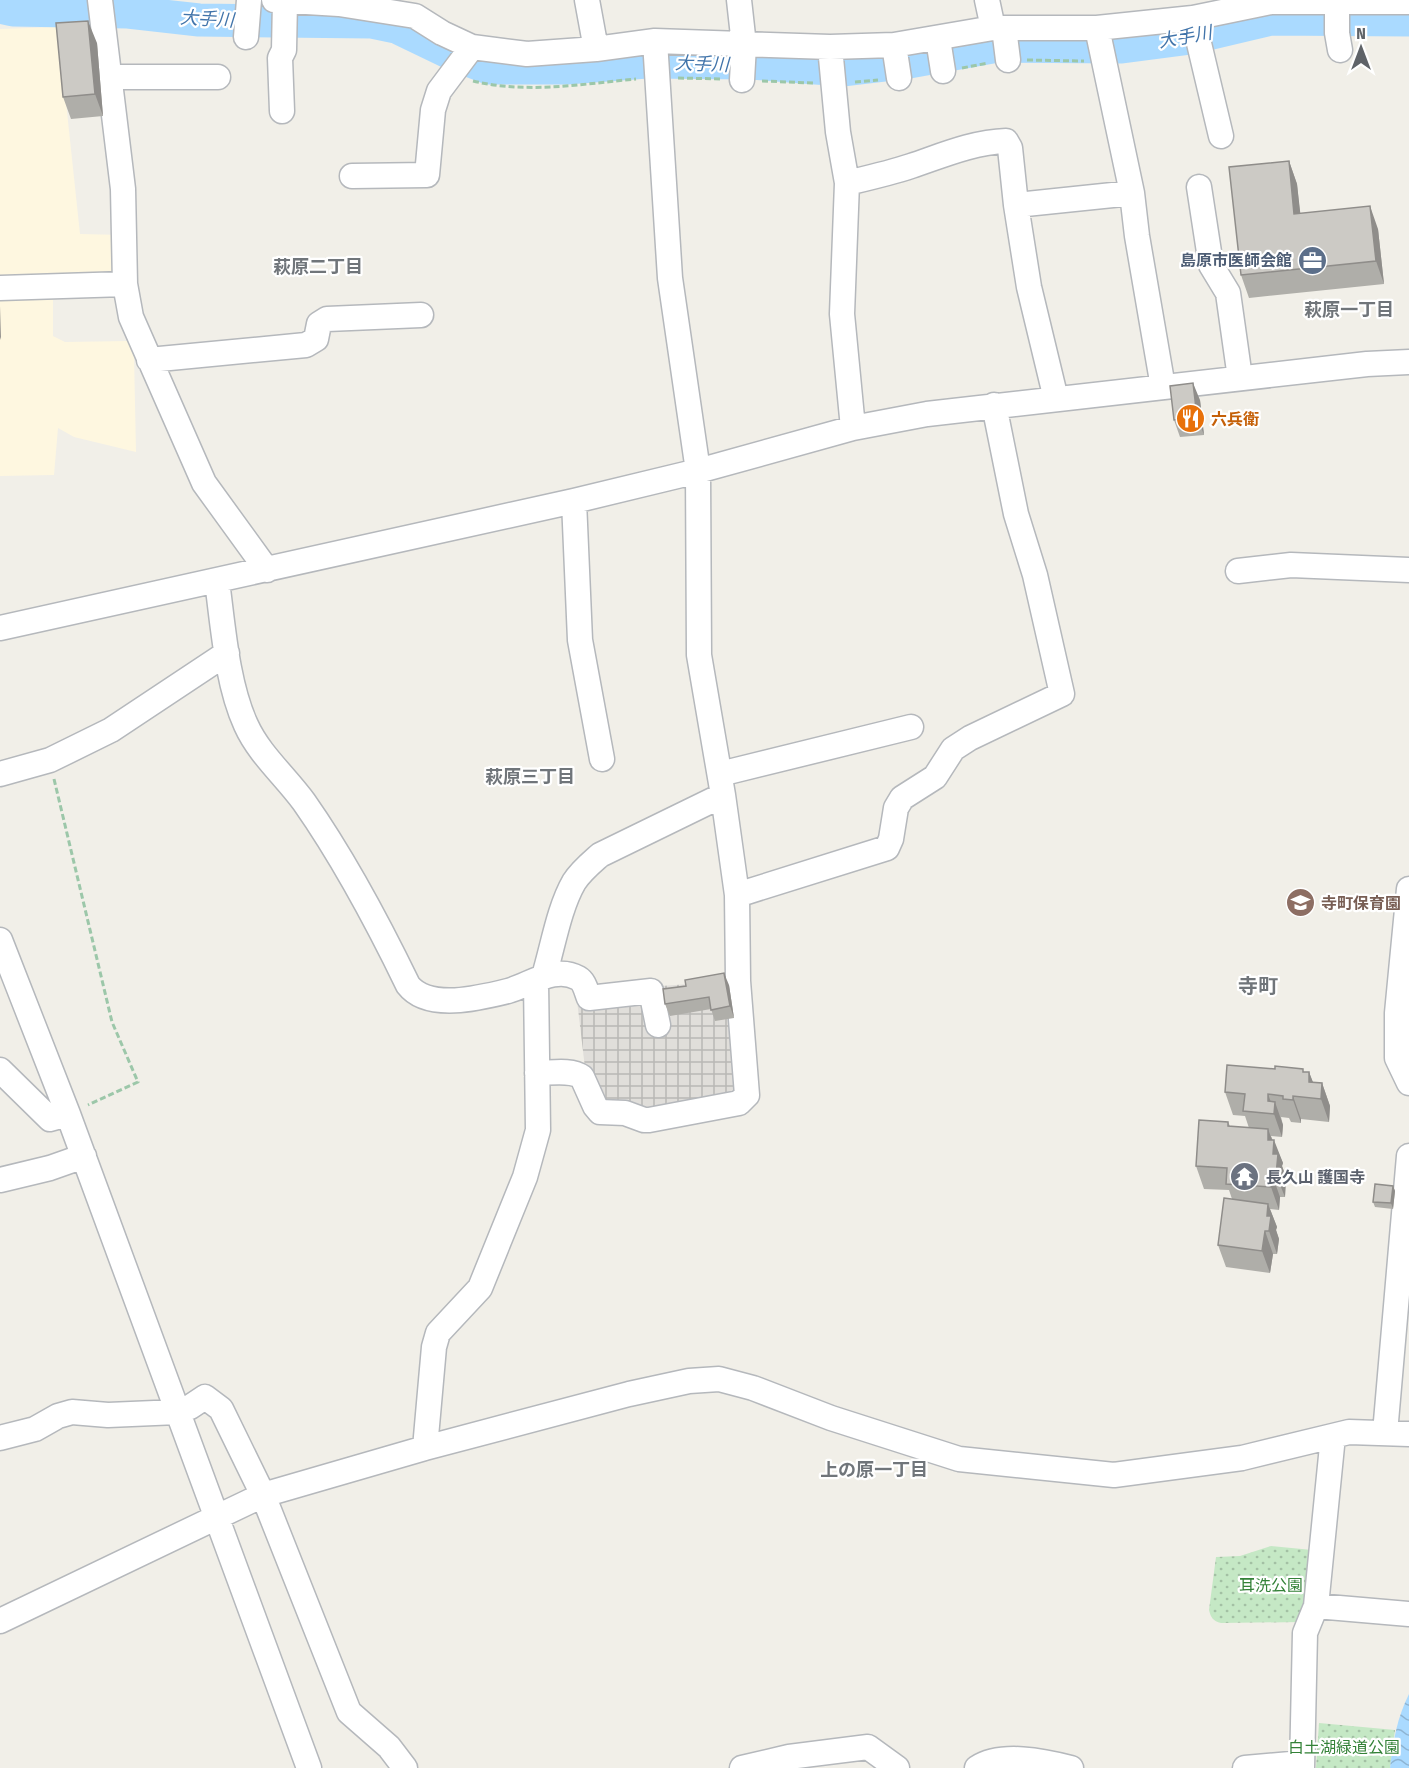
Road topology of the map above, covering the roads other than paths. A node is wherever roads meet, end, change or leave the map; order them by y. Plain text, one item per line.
1 (587, 0) edge
2 (739, 0) edge
3 (987, 0) edge
4 (1385, 1) edge
5 (1409, 2) edge
6 (248, 3) edge
7 (1337, 5) junction
8 (101, 10) edge
9 (282, 11) edge
10 (1193, 21) junction
11 (1000, 29) junction
12 (246, 35) dead end
13 (1339, 42) dead end
14 (655, 44) junction
15 (1100, 46) junction
16 (894, 47) junction
17 (471, 49) junction
18 (596, 49) junction
19 (830, 51) junction
20 (1007, 58) road end
21 (743, 63) junction
22 (899, 76) dead end
23 (109, 77) junction
24 (218, 77) dead end
25 (282, 111) dead end
26 (1221, 136) dead end
27 (352, 176) dead end
28 (847, 183) junction
29 (1199, 188) dead end
30 (1132, 193) junction
31 (1016, 205) junction
32 (125, 284) junction
33 (0, 288) edge
34 (421, 315) dead end
35 (149, 360) junction
36 (1409, 362) edge
37 (1240, 378) junction
38 (1163, 387) junction
39 (1056, 399) junction
40 (994, 405) junction
41 (853, 428) junction
42 (698, 471) junction
43 (574, 501) junction
44 (267, 570) junction
45 (1409, 570) edge
46 (1238, 571) dead end
47 (217, 581) junction
48 (0, 628) edge
49 (227, 653) junction
50 (911, 727) dead end
51 (602, 759) dead end
52 (0, 774) edge
53 (722, 784) junction
54 (737, 896) junction
55 (1408, 903) edge
56 (0, 940) edge
57 (540, 978) junction
58 (658, 1024) dead end
59 (0, 1070) edge
60 (537, 1073) junction
61 (1409, 1083) edge
62 (68, 1114) junction
63 (84, 1156) junction
64 (1409, 1156) edge
65 (0, 1180) edge
66 (1407, 1202) edge
67 (178, 1412) junction
68 (1397, 1433) edge
69 (1333, 1436) junction
70 (0, 1438) edge
71 (425, 1448) junction
72 (263, 1495) junction
73 (217, 1517) junction
74 (1316, 1606) junction
75 (1409, 1614) edge
76 (0, 1621) edge
77 (1302, 1766) edge
78 (309, 1768) edge
79 (405, 1768) edge
80 (742, 1768) edge
81 (897, 1768) edge
82 (978, 1768) edge
83 (1071, 1768) edge
84 (1245, 1768) edge

1 - 18 street
2 - 21 street
3 - 11 street
4 - 5 street
4 - 7 street
6 - 12 street
7 - 10 street
7 - 13 street
8 - 23 street
9 - 17 street
9 - 25 street
10 - 15 street
10 - 26 street
11 - 15 street
11 - 16 street
11 - 20 street
14 - 18 street
14 - 21 street
14 - 42 street
15 - 30 street
16 - 19 street
16 - 22 street
17 - 18 street
17 - 27 street
19 - 21 street
19 - 28 street
23 - 24 street
23 - 32 street
28 - 31 street
28 - 41 street
29 - 37 street
30 - 31 street
30 - 38 street
31 - 39 street
32 - 33 street
32 - 35 street
34 - 35 street
35 - 44 street
36 - 37 street
37 - 38 street
38 - 39 street
39 - 40 street
40 - 41 street
40 - 54 street
41 - 42 street
42 - 43 street
42 - 53 street
43 - 44 street
43 - 51 street
44 - 47 street
45 - 46 street
47 - 48 street
47 - 49 street
49 - 52 street
49 - 57 street
50 - 53 street
53 - 54 street
53 - 57 street
54 - 60 street
55 - 61 street
56 - 62 street
57 - 58 street
57 - 60 street
59 - 62 street
60 - 71 street
62 - 63 street
63 - 65 street
63 - 67 street
64 - 66 street
66 - 68 street
67 - 70 street
67 - 72 street
67 - 73 street
68 - 69 street
69 - 71 street
69 - 74 street
71 - 72 street
72 - 73 street
72 - 79 street
73 - 76 street
73 - 78 street
74 - 75 street
74 - 77 street
77 - 84 street
80 - 81 street
82 - 83 street

